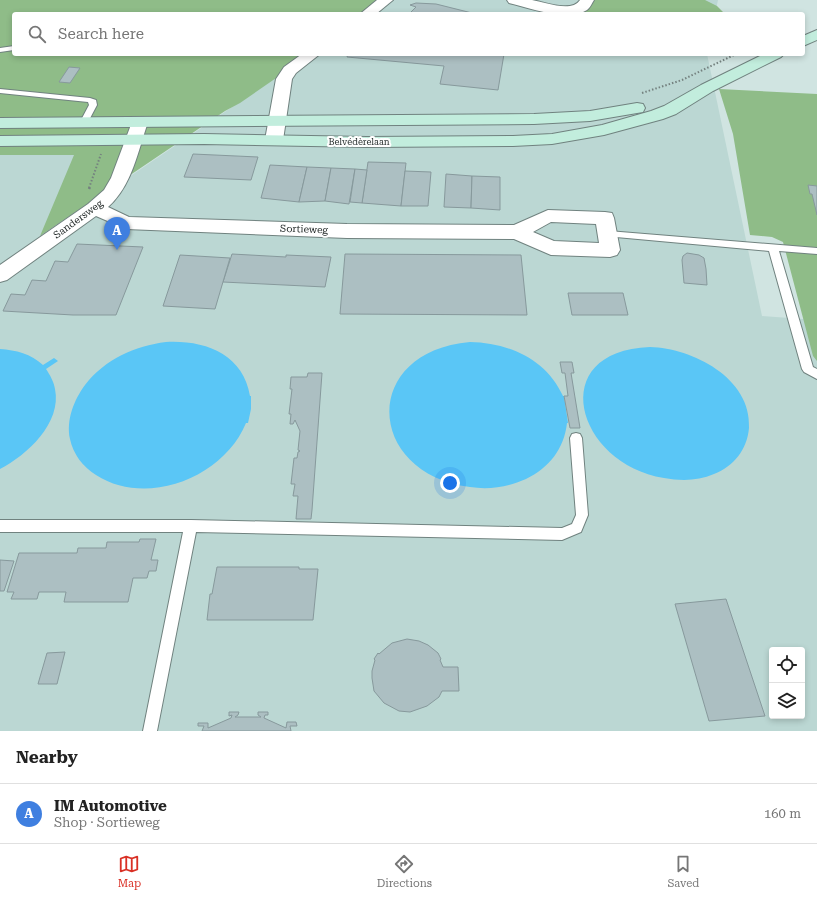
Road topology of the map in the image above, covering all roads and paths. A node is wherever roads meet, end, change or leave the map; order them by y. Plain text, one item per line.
1 (386, 0) edge
2 (514, 0) edge
3 (587, 0) edge
4 (370, 12) edge
5 (817, 35) edge
6 (805, 40) edge
7 (12, 48) edge
8 (0, 50) edge
9 (309, 56) edge
10 (732, 56) edge
11 (772, 56) edge
12 (707, 88) junction
13 (0, 91) edge
14 (638, 94) dead end
15 (277, 120) junction
16 (84, 122) junction
17 (140, 122) junction
18 (0, 123) edge
19 (134, 139) junction
20 (274, 140) junction
21 (0, 141) edge
22 (95, 208) junction
23 (517, 232) junction
24 (608, 234) junction
25 (773, 246) junction
26 (817, 251) edge
27 (0, 275) edge
28 (817, 375) edge
29 (576, 438) dead end
30 (0, 526) edge
31 (191, 526) junction
32 (150, 731) edge

1 - 4 street
2 - 3 street
5 - 6 main road
7 - 8 lane
9 - 15 street
10 - 14 path
11 - 12 main road, Belvédèrelaan
12 - 15 main road, Belvédèrelaan
12 - 20 main road, Belvédèrelaan
13 - 16 lane
15 - 17 main road, Belvédèrelaan
15 - 20 street
16 - 17 main road, Belvédèrelaan
16 - 18 main road, Belvédèrelaan
17 - 19 street, Sandersweg
19 - 20 main road, Belvédèrelaan
19 - 21 main road, Belvédèrelaan
19 - 22 street, Sandersweg
22 - 23 street, Sortieweg
22 - 27 street, Sandersweg
23 - 24 street
23 - 24 street
24 - 25 lane
25 - 26 lane
25 - 28 lane
29 - 31 lane
30 - 31 lane
31 - 32 lane

